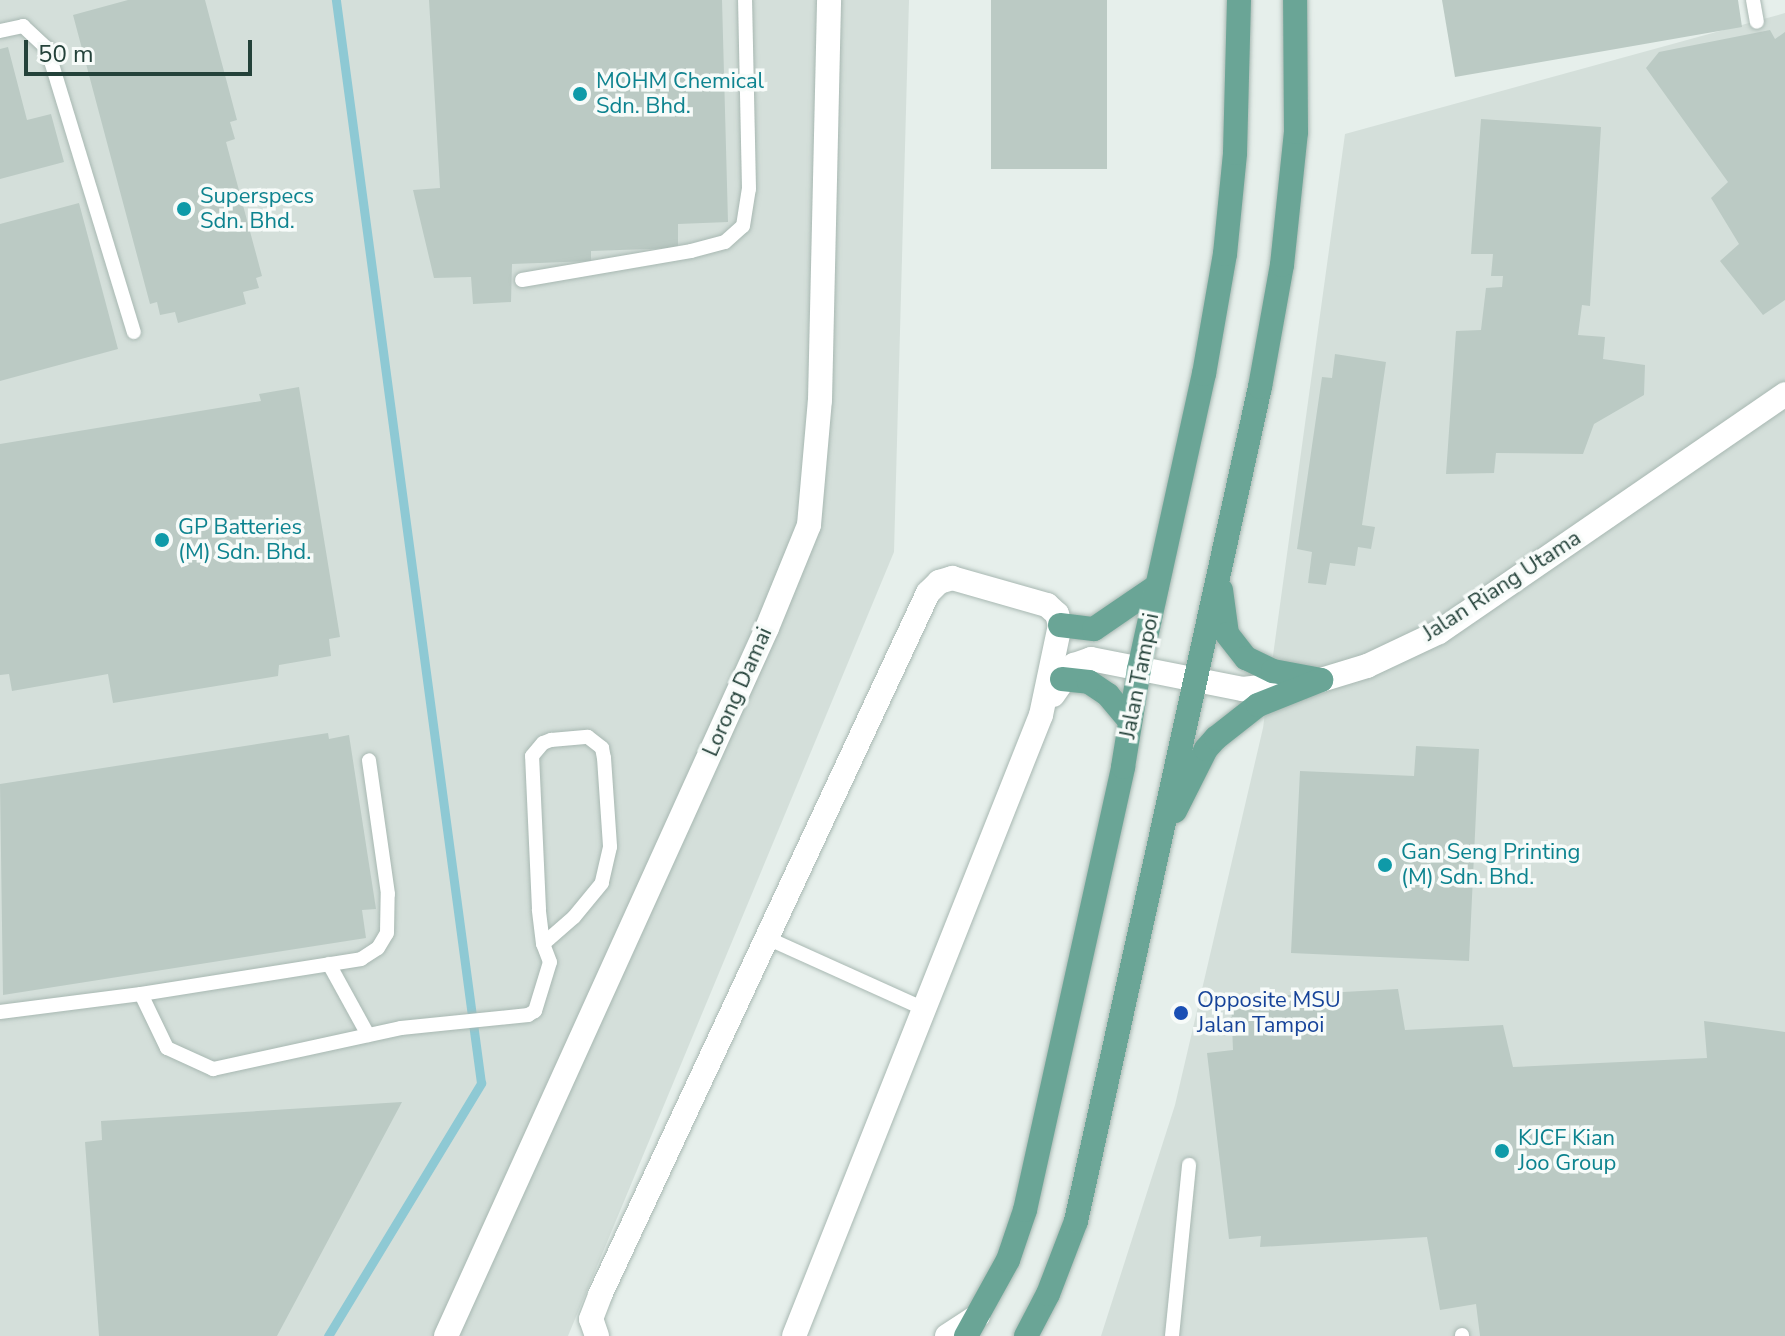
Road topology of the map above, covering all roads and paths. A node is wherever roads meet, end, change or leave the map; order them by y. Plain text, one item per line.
1 (745, 0) edge
2 (829, 0) edge
3 (1239, 0) edge
4 (1295, 0) edge
5 (1753, 0) edge
6 (1757, 22) dead end
7 (0, 31) edge
8 (522, 280) dead end
9 (134, 332) dead end
10 (1782, 404) edge
11 (1219, 576) junction
12 (1157, 586) junction
13 (1060, 625) junction
14 (1139, 669) junction
15 (1062, 679) junction
16 (1321, 680) junction
17 (1194, 681) junction
18 (1041, 715) junction
19 (1130, 721) junction
20 (369, 760) dead end
21 (1165, 830) junction
22 (767, 938) junction
23 (543, 944) junction
24 (329, 964) junction
25 (141, 994) junction
26 (924, 1009) junction
27 (0, 1012) edge
28 (368, 1035) junction
29 (1189, 1165) dead end
30 (972, 1326) edge
31 (446, 1336) edge
32 (597, 1336) edge
33 (794, 1336) edge
34 (947, 1336) edge
35 (1026, 1336) edge
36 (1172, 1336) edge

1 - 8 lane
2 - 31 street, Lorong Damai
3 - 12 main road, Jalan Tampoi
4 - 11 main road
5 - 6 lane
7 - 9 lane
10 - 16 street, Jalan Riang Utama
11 - 16 main road
11 - 17 main road
12 - 13 main road
12 - 14 main road, Jalan Tampoi
13 - 18 street
13 - 22 street
14 - 15 street, Jalan Riang Utama
14 - 17 street, Jalan Riang Utama
14 - 19 main road, Jalan Tampoi
15 - 18 street
15 - 19 main road
16 - 17 street, Jalan Riang Utama
16 - 21 main road
17 - 21 main road
18 - 26 street
19 - 30 main road, Jalan Tampoi
20 - 24 lane
21 - 35 main road
22 - 26 lane
22 - 32 street
23 - 23 lane
23 - 28 lane
24 - 25 lane
24 - 28 lane
25 - 27 lane
25 - 28 lane
26 - 33 street
29 - 36 lane
30 - 34 street

